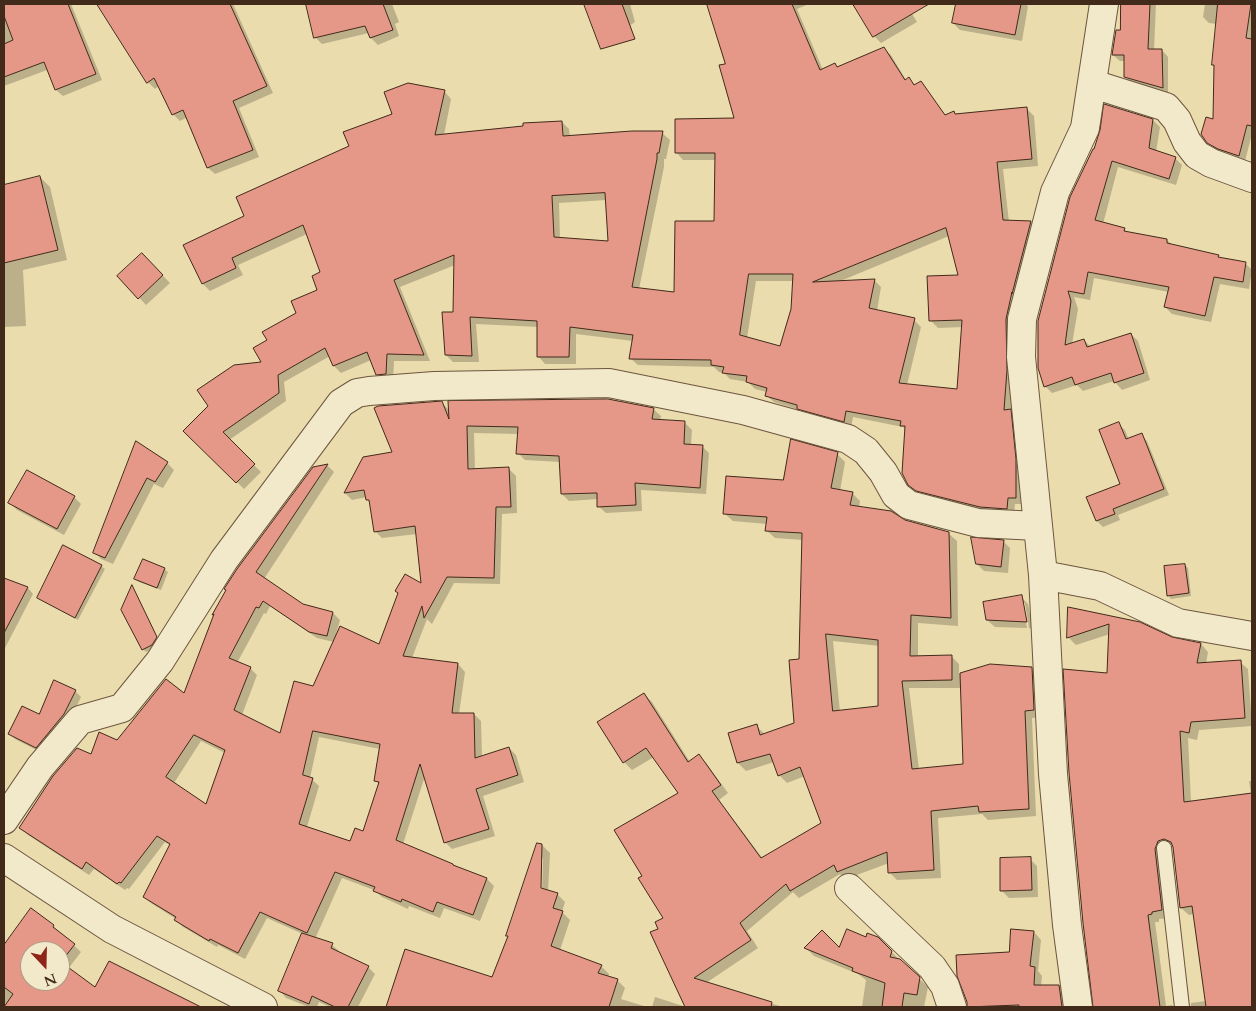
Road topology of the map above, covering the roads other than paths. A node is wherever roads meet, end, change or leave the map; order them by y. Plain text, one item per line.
1 (1104, 4) edge
2 (1093, 84) junction
3 (1252, 178) edge
4 (1037, 526) junction
5 (1043, 575) junction
6 (1252, 636) edge
7 (4, 820) edge
8 (1164, 848) dead end
9 (4, 858) edge
10 (849, 888) dead end
11 (264, 1007) edge
12 (952, 1007) edge
13 (1078, 1007) edge
14 (1182, 1007) edge

1 - 2 street
2 - 3 street
2 - 4 street
4 - 5 street
4 - 7 street
5 - 6 street
5 - 13 street
8 - 14 lane
9 - 11 street
10 - 12 street

